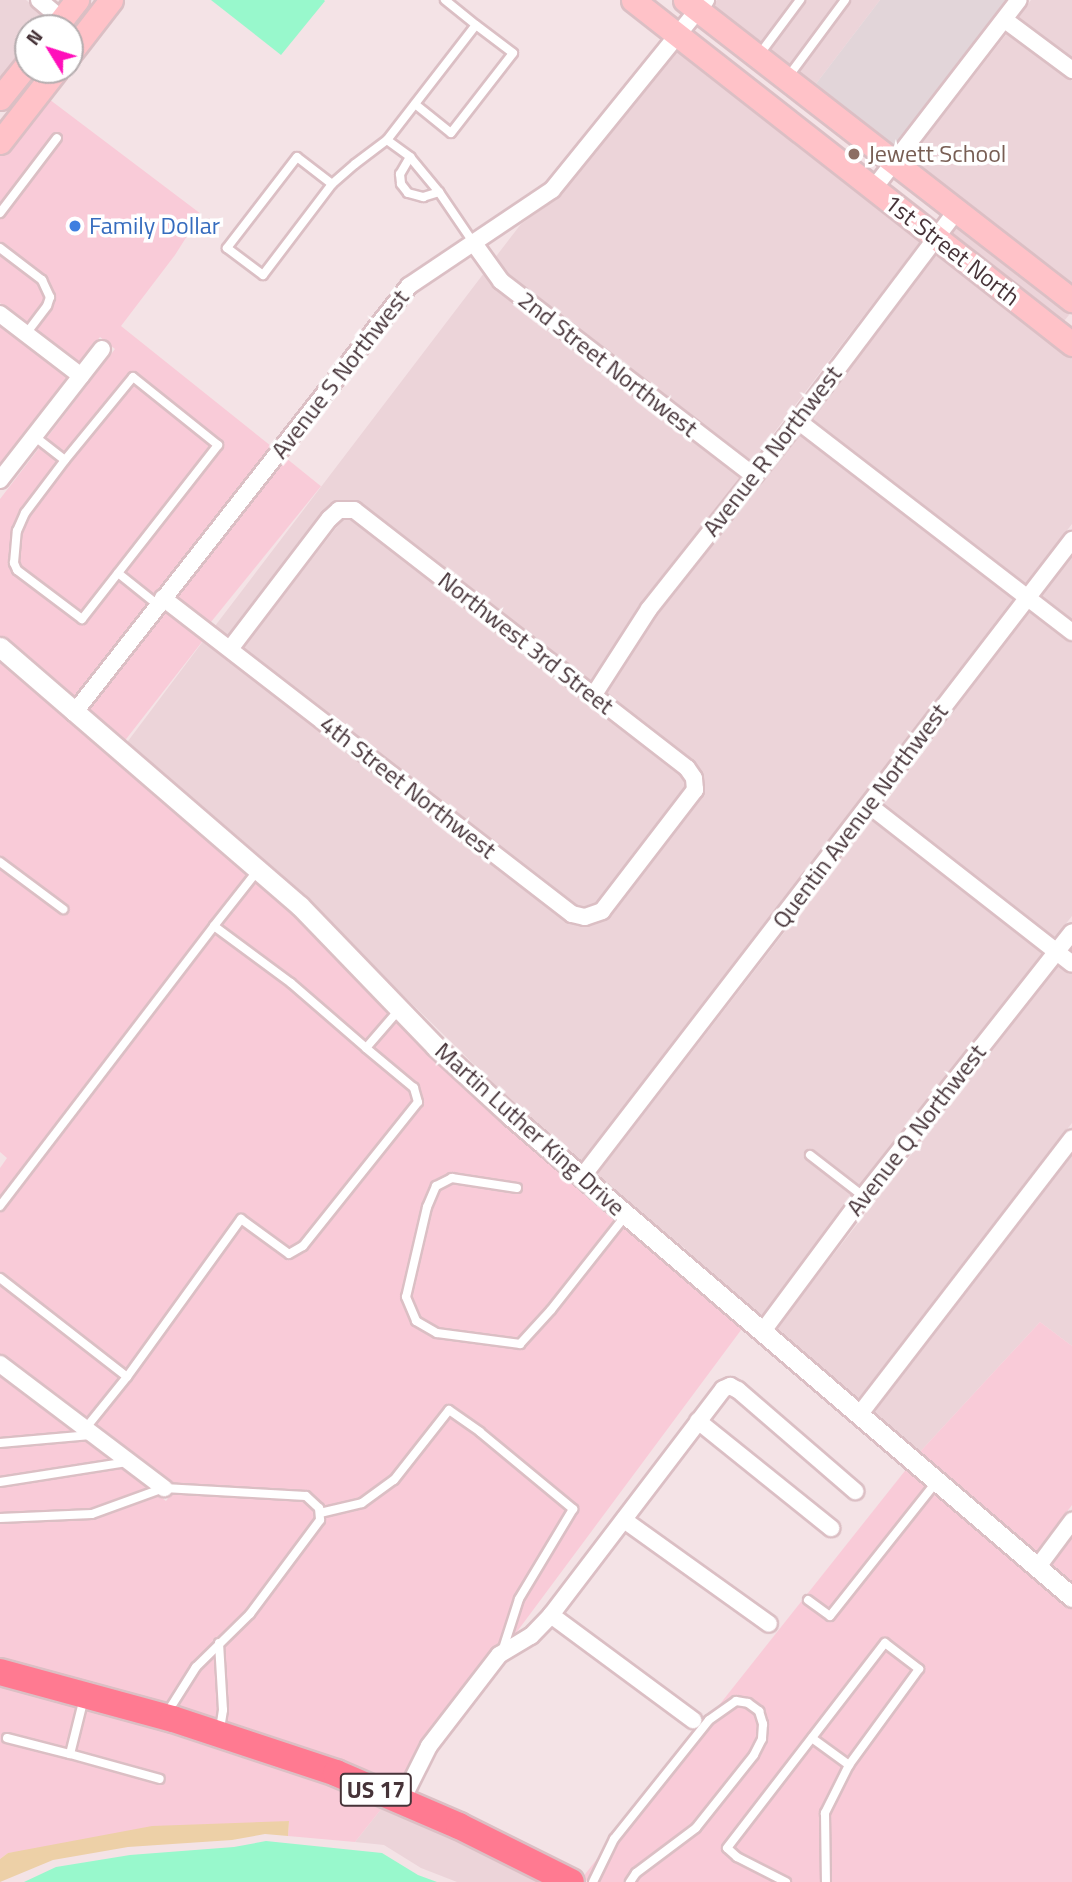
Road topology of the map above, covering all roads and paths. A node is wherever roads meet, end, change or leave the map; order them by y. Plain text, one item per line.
1 (39, 0) edge
2 (77, 0) edge
3 (111, 0) edge
4 (445, 0) edge
5 (633, 0) edge
6 (800, 0) edge
7 (845, 0) edge
8 (1019, 0) edge
9 (696, 3) edge
10 (51, 14) edge
11 (66, 14) edge
12 (1005, 20) junction
13 (476, 25) junction
14 (84, 35) edge
15 (678, 35) junction
16 (758, 57) junction
17 (1072, 70) edge
18 (14, 80) edge
19 (786, 80) junction
20 (46, 84) edge
21 (0, 98) edge
22 (415, 104) junction
23 (57, 138) dead end
24 (387, 140) junction
25 (0, 142) edge
26 (410, 157) junction
27 (894, 164) junction
28 (332, 184) junction
29 (874, 188) junction
30 (439, 192) junction
31 (956, 211) junction
32 (0, 213) edge
33 (936, 237) junction
34 (473, 242) junction
35 (0, 248) edge
36 (1072, 300) edge
37 (0, 314) edge
38 (26, 334) junction
39 (1072, 344) edge
40 (102, 349) dead end
41 (81, 376) junction
42 (798, 421) junction
43 (34, 436) junction
44 (65, 460) junction
45 (753, 475) junction
46 (0, 480) edge
47 (1072, 540) edge
48 (118, 573) junction
49 (1028, 596) junction
50 (161, 601) junction
51 (1072, 632) edge
52 (0, 647) edge
53 (230, 649) junction
54 (593, 696) junction
55 (74, 713) junction
56 (695, 783) joint
57 (870, 806) junction
58 (0, 862) edge
59 (258, 870) junction
60 (63, 909) dead end
61 (214, 926) junction
62 (1072, 932) edge
63 (1056, 952) junction
64 (1072, 964) edge
65 (400, 1009) junction
66 (366, 1048) junction
67 (1072, 1138) edge
68 (810, 1155) dead end
69 (582, 1177) junction
70 (517, 1188) dead end
71 (863, 1196) junction
72 (0, 1206) edge
73 (626, 1214) junction
74 (0, 1278) edge
75 (763, 1331) junction
76 (0, 1364) edge
77 (127, 1377) junction
78 (859, 1415) junction
79 (698, 1421) junction
80 (89, 1432) junction
81 (0, 1443) edge
82 (128, 1462) junction
83 (937, 1481) junction
84 (0, 1482) edge
85 (164, 1489) junction
86 (855, 1491) dead end
87 (320, 1513) junction
88 (0, 1518) edge
89 (624, 1520) junction
90 (1072, 1521) edge
91 (831, 1528) dead end
92 (1037, 1567) junction
93 (1072, 1598) edge
94 (808, 1600) dead end
95 (551, 1615) junction
96 (769, 1624) dead end
97 (219, 1643) junction
98 (502, 1653) junction
99 (0, 1672) edge
100 (84, 1695) junction
101 (169, 1718) junction
102 (693, 1720) dead end
103 (219, 1734) junction
104 (7, 1738) dead end
105 (812, 1738) junction
106 (70, 1755) junction
107 (849, 1765) junction
108 (160, 1779) dead end
109 (402, 1800) junction
110 (571, 1882) edge
111 (593, 1882) edge
112 (629, 1882) edge
113 (786, 1882) edge
114 (826, 1882) edge

1 - 10 street
2 - 11 main road
3 - 14 main road
4 - 13 lane
5 - 15 main road, 1st Street North
6 - 16 lane
7 - 19 lane
8 - 12 street
9 - 15 street, Avenue S Northwest
9 - 16 main road, 1st Street North
12 - 17 street
12 - 27 street
13 - 22 lane
13 - 22 lane
15 - 29 main road, 1st Street North
15 - 34 street, Avenue S Northwest
16 - 19 main road, 1st Street North
18 - 21 main road
19 - 27 main road, 1st Street North
20 - 25 main road
22 - 24 lane
23 - 32 lane
24 - 26 lane
24 - 28 lane
26 - 30 lane
26 - 30 lane
27 - 29 street
27 - 31 main road, 1st Street North
28 - 28 lane
29 - 33 main road, 1st Street North
30 - 34 lane
31 - 33 street, Avenue R Northwest
31 - 36 main road, 1st Street North
33 - 39 main road, 1st Street North
33 - 42 street, Avenue R Northwest
34 - 45 street, 2nd Street Northwest
34 - 50 street, Avenue S Northwest
35 - 38 lane
37 - 38 street
38 - 41 street
40 - 41 street
41 - 43 street
42 - 45 street, Avenue R Northwest
42 - 49 street
43 - 44 lane
43 - 46 street
44 - 48 lane
44 - 48 lane
45 - 54 street, Avenue R Northwest
47 - 49 street, Quentin Avenue Northwest
48 - 50 lane
49 - 51 street
49 - 57 street, Quentin Avenue Northwest
50 - 53 street, 4th Street Northwest
50 - 55 street, Avenue S Northwest
52 - 55 street, Martin Luther King Drive
53 - 54 street, Northwest 3rd Street
53 - 56 street, 4th Street Northwest
54 - 56 street, Northwest 3rd Street
55 - 59 street, Martin Luther King Drive
57 - 63 street
57 - 69 street, Quentin Avenue Northwest
58 - 60 lane
59 - 61 lane
59 - 65 street, Martin Luther King Drive
61 - 66 lane
61 - 72 lane
62 - 63 street, Avenue Q Northwest
63 - 64 street
63 - 71 street, Avenue Q Northwest
65 - 66 lane
65 - 69 street, Martin Luther King Drive
66 - 77 lane
67 - 78 street
68 - 71 lane
69 - 73 street, Martin Luther King Drive
70 - 73 lane
71 - 75 street, Avenue Q Northwest
73 - 75 street, Martin Luther King Drive
74 - 77 lane
75 - 78 street, Martin Luther King Drive
76 - 80 street
77 - 80 lane
78 - 83 street, Martin Luther King Drive
79 - 86 street
79 - 89 street
79 - 91 street
80 - 81 lane
80 - 82 street
82 - 84 lane
82 - 85 street
83 - 92 street, Martin Luther King Drive
83 - 94 lane
85 - 87 lane
85 - 88 lane
87 - 97 lane
87 - 98 lane
89 - 95 street
89 - 96 street
90 - 92 street
92 - 93 street, Martin Luther King Drive
95 - 98 street
95 - 102 street
97 - 101 lane
97 - 103 lane
98 - 109 street
99 - 100 highway, US 17
100 - 101 highway, US 17
100 - 106 lane
101 - 103 highway, US 17
103 - 109 highway, US 17
104 - 106 lane
105 - 107 lane
105 - 107 lane
105 - 113 lane
106 - 108 lane
107 - 114 lane
109 - 110 highway, US 17
111 - 112 lane

